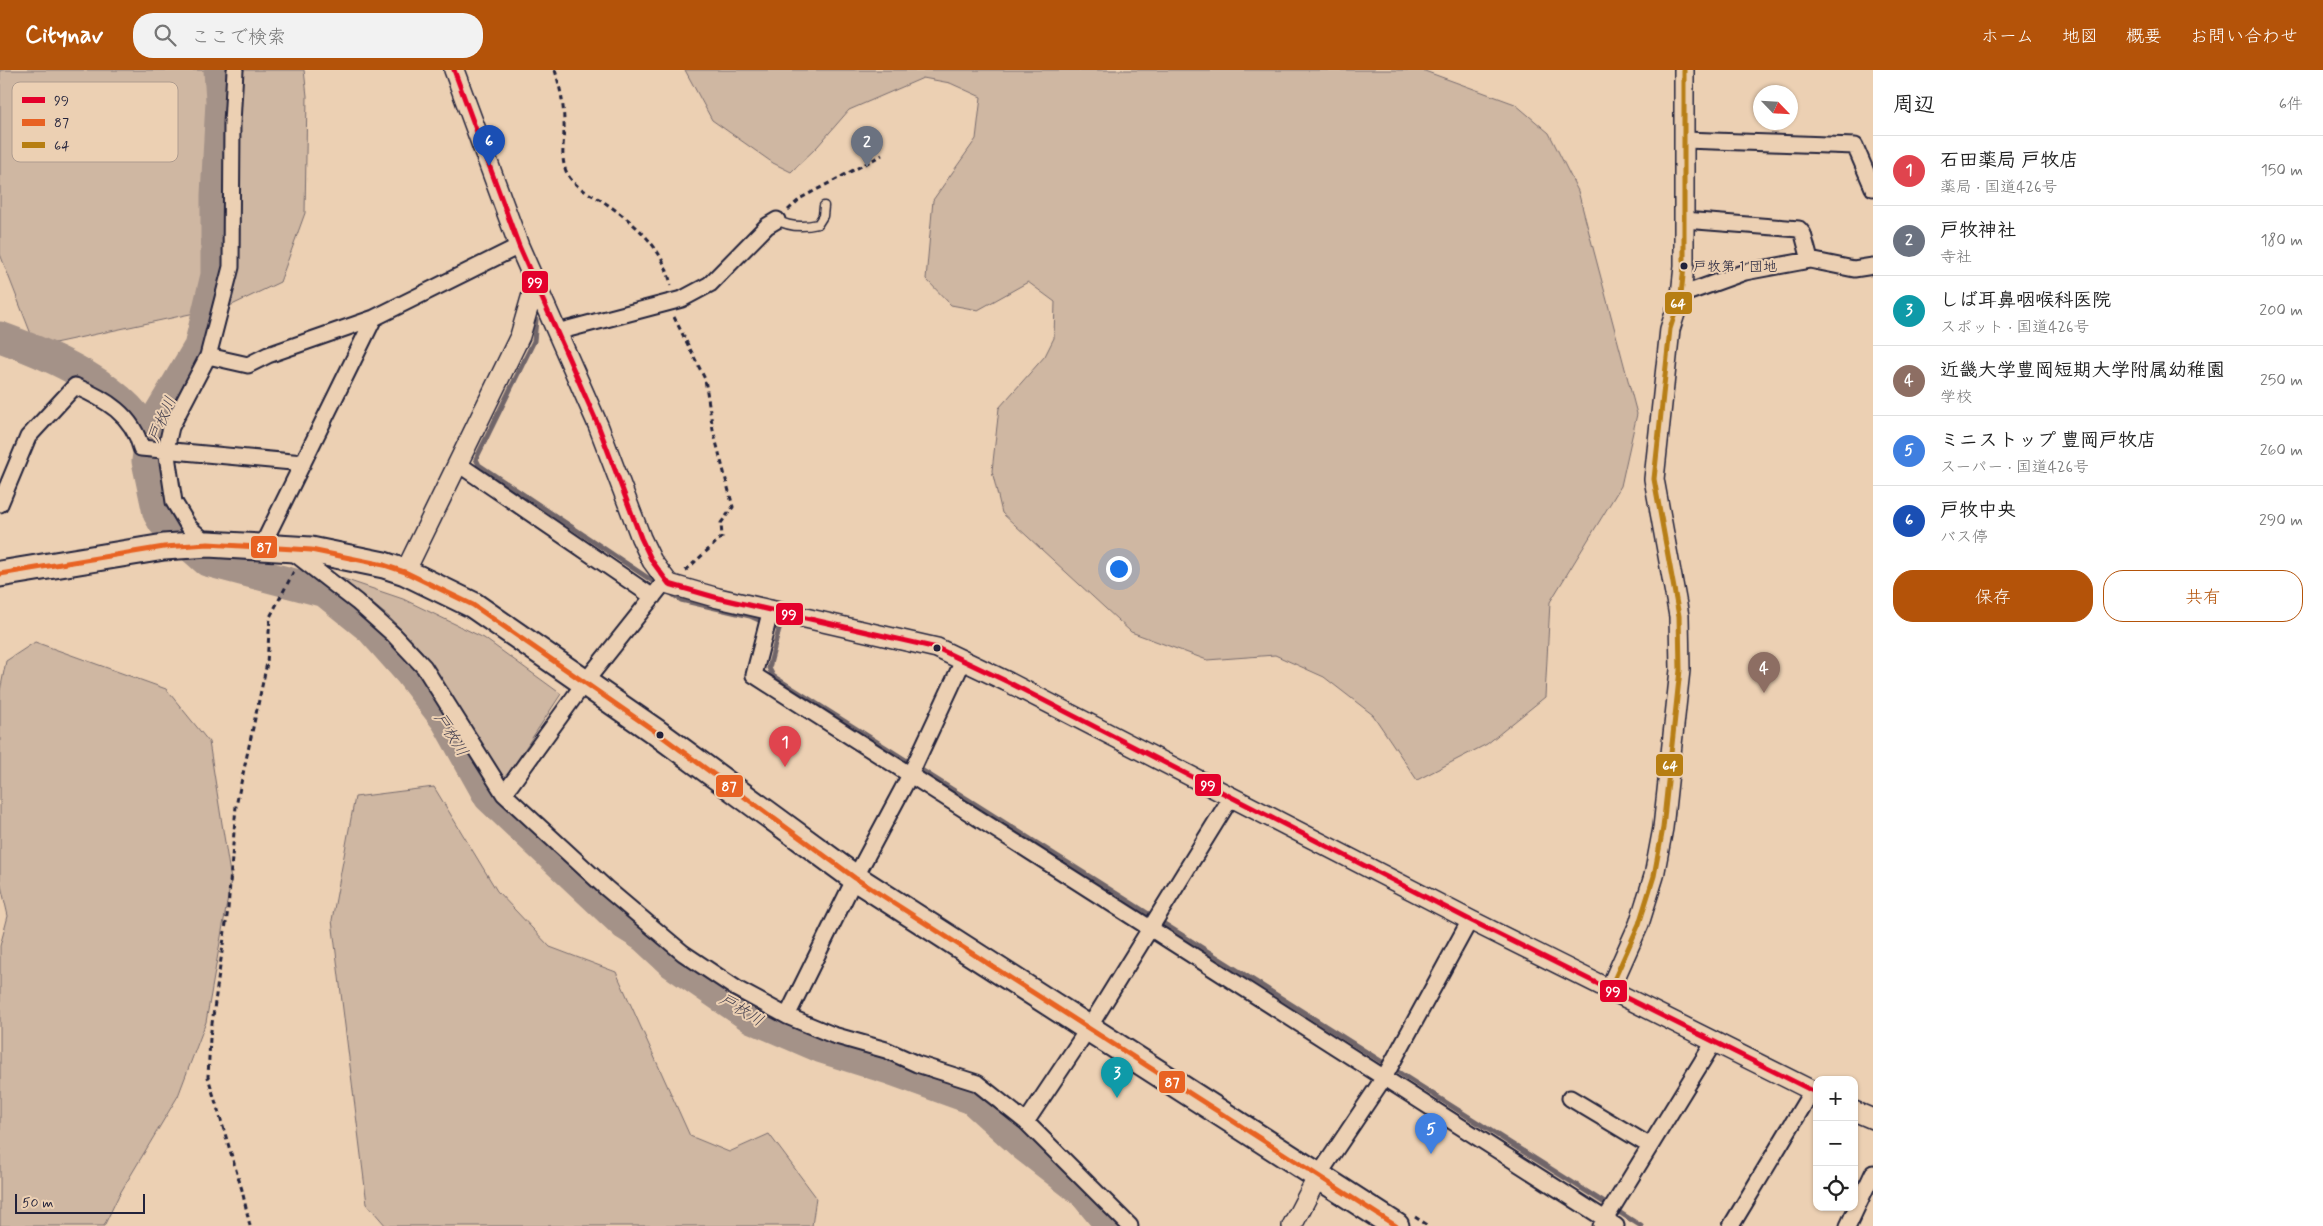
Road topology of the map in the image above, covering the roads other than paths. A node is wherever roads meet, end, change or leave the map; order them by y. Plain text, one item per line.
1 (235, 70) edge
2 (454, 70) edge
3 (1684, 70) edge
4 (1684, 140) junction
5 (1873, 188) edge
6 (824, 206) dead end
7 (777, 220) joint
8 (1684, 220) junction
9 (519, 246) junction
10 (1810, 260) junction
11 (1873, 266) edge
12 (535, 284) junction
13 (1681, 295) junction
14 (374, 318) junction
15 (557, 332) junction
16 (208, 356) junction
17 (166, 449) junction
18 (304, 462) junction
19 (457, 463) junction
20 (0, 504) edge
21 (202, 544) junction
22 (283, 550) junction
23 (405, 572) junction
24 (0, 574) edge
25 (667, 582) junction
26 (653, 597) junction
27 (771, 609) junction
28 (963, 661) junction
29 (585, 682) junction
30 (910, 775) junction
31 (504, 794) junction
32 (1232, 796) junction
33 (855, 878) junction
34 (1470, 920) junction
35 (1149, 928) junction
36 (1610, 989) junction
37 (787, 1016) junction
38 (1088, 1029) junction
39 (1714, 1042) junction
40 (1385, 1076) junction
41 (1813, 1092) edge
42 (1813, 1094) edge
43 (1570, 1098) dead end
44 (1858, 1113) edge
45 (1873, 1119) edge
46 (1026, 1122) junction
47 (1650, 1146) junction
48 (1873, 1173) edge
49 (1318, 1176) junction
50 (1607, 1224) edge
51 (1734, 1225) edge
52 (1130, 1226) edge
53 (1292, 1226) edge
54 (1396, 1226) edge
55 (1848, 1226) edge

1 - 16 street
2 - 9 street
3 - 4 street
4 - 5 street
4 - 8 street
6 - 7 lane
7 - 15 street
8 - 10 street
8 - 13 street
9 - 12 street
9 - 14 street
10 - 11 street
10 - 13 street
12 - 15 street
12 - 19 street
13 - 36 street
14 - 16 street
14 - 18 street
15 - 25 street
16 - 17 street
17 - 18 street
17 - 20 street
17 - 21 street
18 - 22 street
19 - 23 street
19 - 26 street
21 - 22 highway
21 - 24 highway
22 - 23 highway
22 - 31 street
23 - 29 highway
25 - 26 street
25 - 27 street
26 - 29 street
27 - 28 street
27 - 30 street
28 - 30 street
28 - 32 street
29 - 31 street
29 - 33 highway
30 - 33 street
30 - 35 street
31 - 37 street
32 - 34 street
32 - 35 street
33 - 37 street
33 - 38 highway
34 - 36 street
34 - 40 street
35 - 38 street
35 - 40 street
36 - 39 street
37 - 46 street
38 - 46 street
38 - 49 highway
39 - 41 street
39 - 47 street
40 - 49 street
40 - 50 street
42 - 51 street
43 - 47 street
44 - 45 street
46 - 52 street
47 - 50 street
48 - 55 street
49 - 53 street
49 - 54 highway

